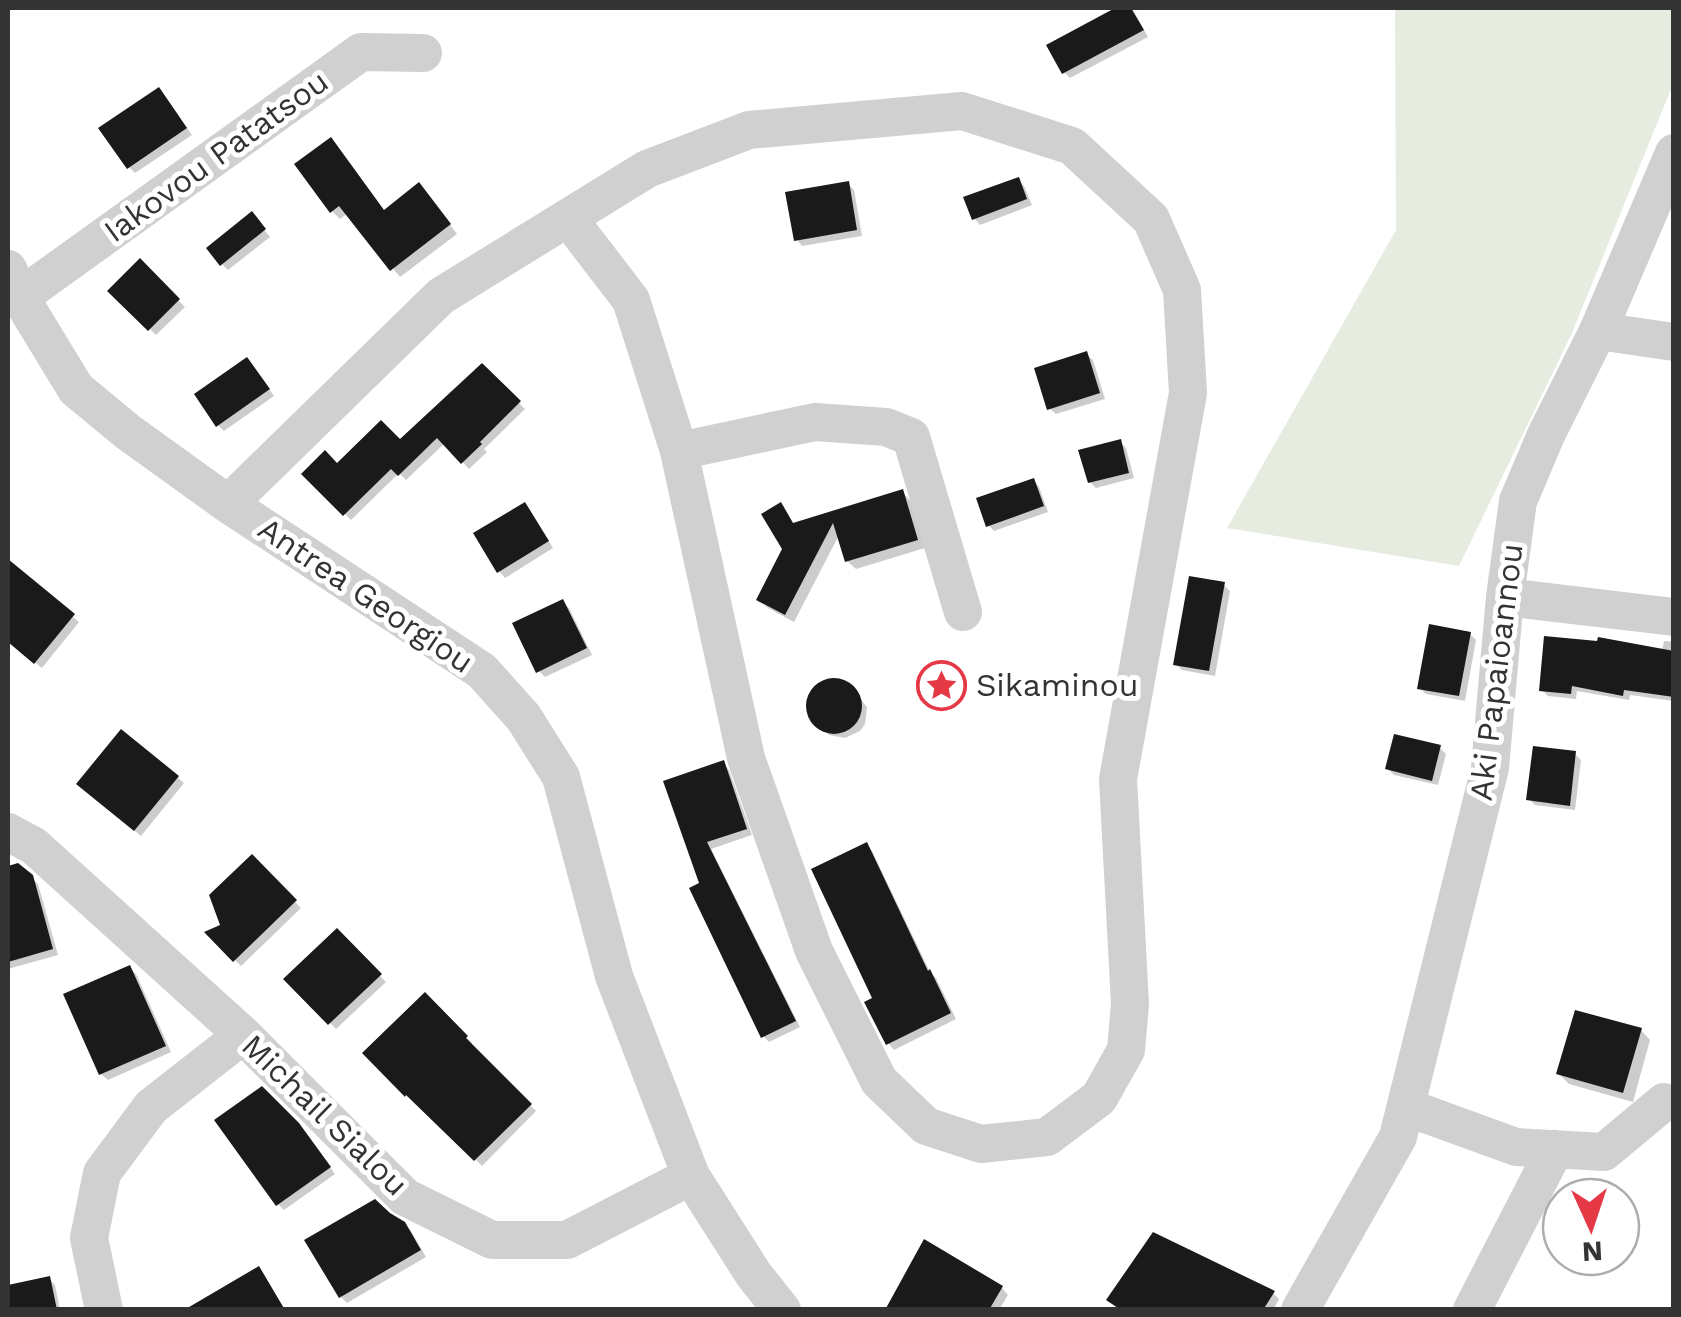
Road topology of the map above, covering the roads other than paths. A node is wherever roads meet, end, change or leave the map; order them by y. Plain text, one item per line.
1 (423, 52) dead end
2 (1674, 153) edge
3 (568, 218) junction
4 (14, 283) edge
5 (1598, 331) junction
6 (1674, 342) edge
7 (679, 452) junction
8 (228, 504) junction
9 (1504, 596) junction
10 (962, 612) dead end
11 (1674, 617) edge
12 (8, 832) edge
13 (243, 1035) junction
14 (1664, 1102) dead end
15 (1406, 1107) junction
16 (1556, 1150) junction
17 (691, 1176) junction
18 (104, 1310) edge
19 (782, 1310) edge
20 (1300, 1310) edge
21 (1472, 1310) edge

1 - 4 street, Iakovou Patatsou
2 - 5 street, Aki Papaioannou
3 - 7 street
3 - 7 street
3 - 8 street
4 - 8 street, Antrea Georgiou
5 - 6 street
5 - 9 street, Aki Papaioannou
7 - 10 street
8 - 17 street, Antrea Georgiou
9 - 11 street
9 - 15 street, Aki Papaioannou
12 - 13 street, Michail Sialou
13 - 17 street, Michail Sialou
13 - 18 street
14 - 16 street
15 - 16 street
15 - 20 street, Aki Papaioannou
16 - 21 street
17 - 19 street, Antrea Georgiou

